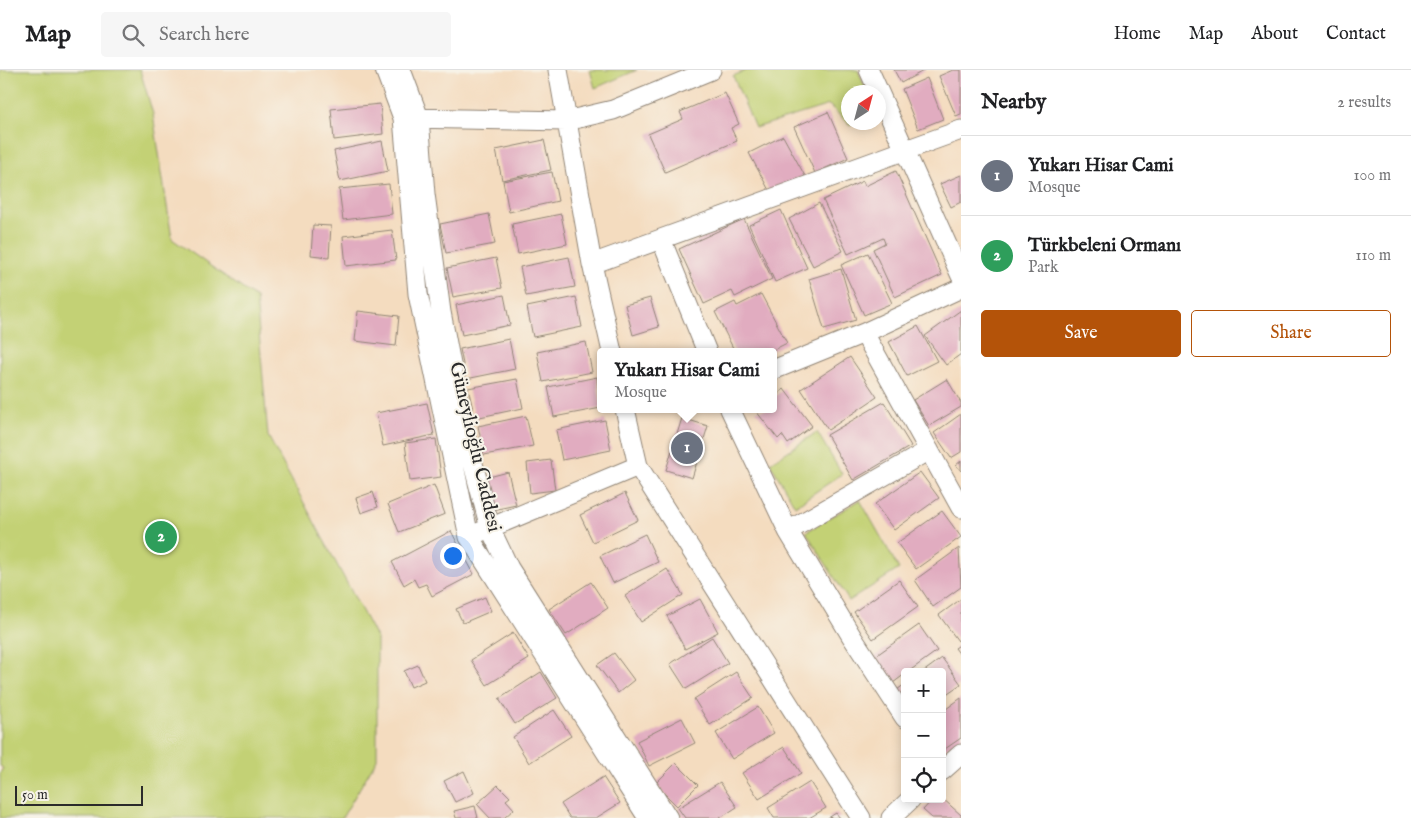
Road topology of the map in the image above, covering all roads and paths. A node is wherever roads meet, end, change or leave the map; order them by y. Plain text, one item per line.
1 (385, 70) edge
2 (401, 70) edge
3 (558, 70) edge
4 (712, 70) edge
5 (869, 70) edge
6 (411, 118) junction
7 (566, 121) junction
8 (961, 130) edge
9 (906, 152) junction
10 (661, 239) junction
11 (592, 264) junction
12 (961, 276) edge
13 (961, 288) edge
14 (864, 333) junction
15 (611, 348) edge
16 (705, 348) edge
17 (777, 368) edge
18 (626, 413) edge
19 (732, 413) edge
20 (929, 450) junction
21 (638, 466) junction
22 (961, 508) edge
23 (490, 528) junction
24 (788, 531) junction
25 (469, 537) junction
26 (902, 713) edge
27 (961, 754) edge
28 (946, 767) edge
29 (908, 803) edge
30 (648, 818) edge
31 (668, 818) edge
32 (861, 818) edge
33 (891, 818) edge

1 - 6 street, Güneylioğlu Caddesi
2 - 6 street, Güneylioğlu Caddesi
3 - 7 street
4 - 7 street
5 - 9 street
6 - 7 street
6 - 23 street, Güneylioğlu Caddesi
6 - 25 street, Güneylioğlu Caddesi
7 - 11 street
8 - 9 street
9 - 10 street
9 - 12 street
10 - 11 street
10 - 16 street
11 - 15 street
13 - 14 street
14 - 17 street
14 - 20 street
18 - 21 street
19 - 24 street
20 - 22 street
20 - 24 street
21 - 23 street
21 - 32 street
23 - 25 street
23 - 31 street, Güneylioğlu Caddesi
24 - 26 street
25 - 30 street, Güneylioğlu Caddesi
27 - 28 street
29 - 33 street

